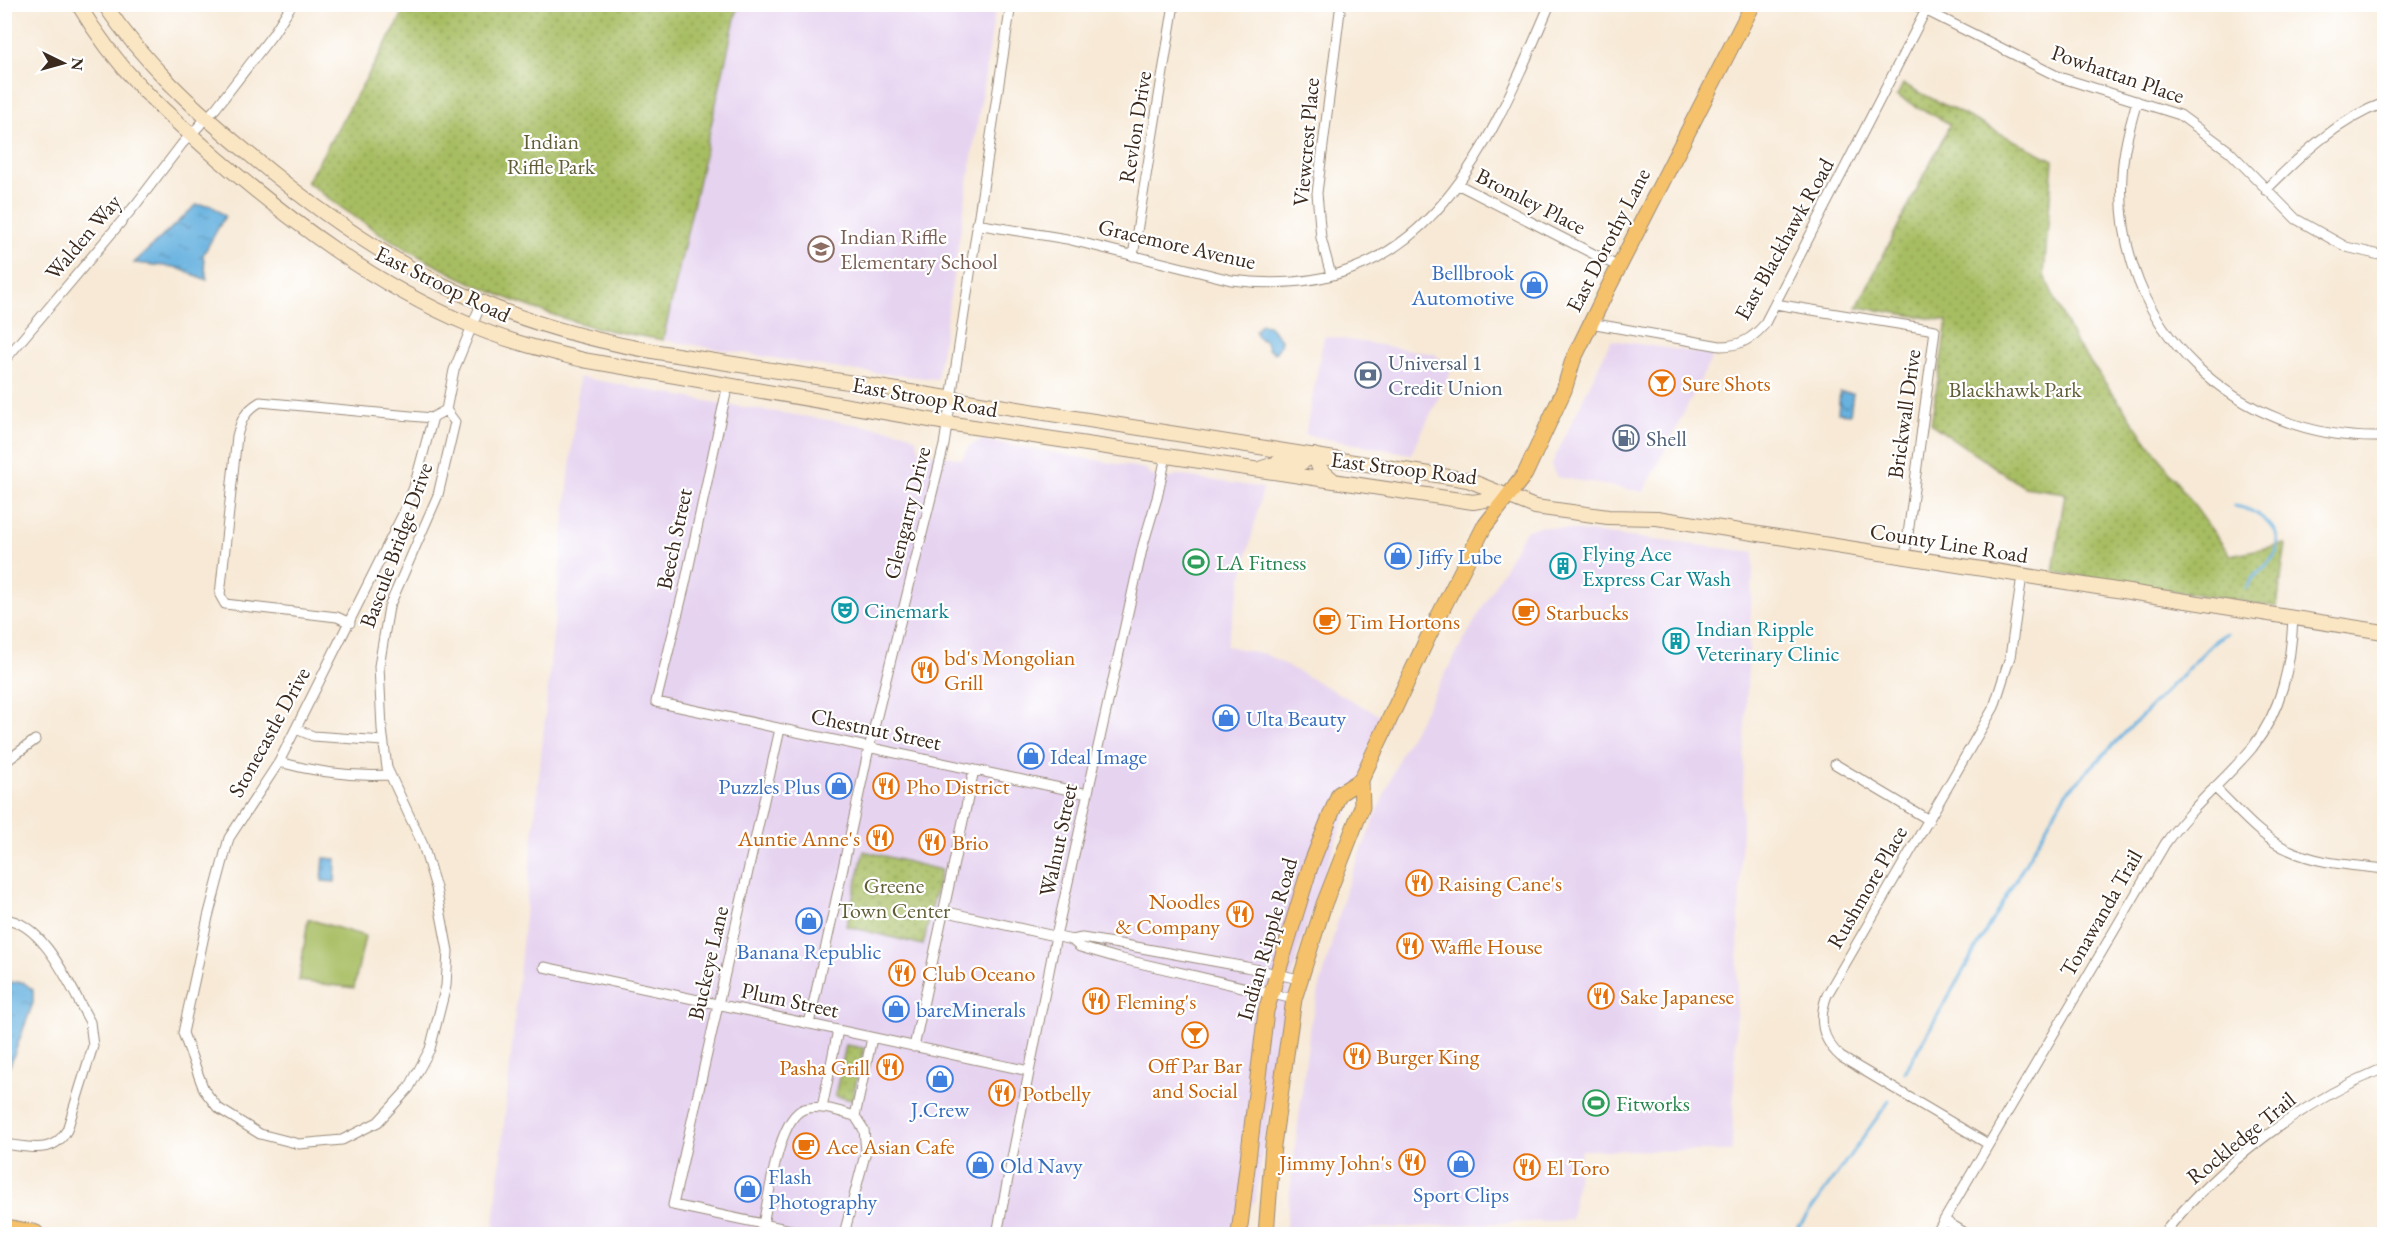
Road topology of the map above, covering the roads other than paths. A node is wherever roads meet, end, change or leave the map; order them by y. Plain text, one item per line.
1 (78, 4) edge
2 (104, 4) edge
3 (292, 4) edge
4 (1011, 4) edge
5 (1174, 4) edge
6 (1550, 4) edge
7 (1753, 4) edge
8 (1913, 4) edge
9 (1928, 8) edge
10 (1340, 11) dead end
11 (2138, 101) junction
12 (2385, 103) edge
13 (205, 118) junction
14 (189, 136) junction
15 (1459, 185) junction
16 (2266, 190) junction
17 (976, 224) junction
18 (1133, 256) junction
19 (2385, 256) edge
20 (1619, 267) junction
21 (1330, 275) junction
22 (481, 304) junction
23 (1775, 304) junction
24 (1590, 323) junction
25 (472, 326) junction
26 (4, 361) edge
27 (728, 384) junction
28 (950, 398) junction
29 (446, 410) junction
30 (432, 418) junction
31 (947, 423) junction
32 (2385, 437) edge
33 (1314, 455) junction
34 (1166, 456) junction
35 (1257, 469) junction
36 (1333, 480) junction
37 (1508, 496) junction
38 (1905, 557) junction
39 (2022, 576) junction
40 (2293, 618) junction
41 (350, 623) junction
42 (2385, 632) edge
43 (656, 702) joint
44 (296, 729) junction
45 (780, 729) junction
46 (34, 740) dead end
47 (383, 741) junction
48 (869, 748) junction
49 (279, 762) junction
50 (4, 763) edge
51 (1835, 764) dead end
52 (974, 770) junction
53 (389, 775) junction
54 (1361, 780) junction
55 (2214, 787) junction
56 (1088, 794) junction
57 (1929, 820) junction
58 (2385, 869) edge
59 (943, 911) junction
60 (4, 919) edge
61 (1056, 936) junction
62 (1072, 940) junction
63 (544, 967) dead end
64 (1277, 975) junction
65 (1299, 979) junction
66 (1271, 995) junction
67 (1294, 999) junction
68 (718, 1005) junction
69 (809, 1024) junction
70 (838, 1030) junction
71 (872, 1038) junction
72 (914, 1047) junction
73 (2385, 1068) edge
74 (1029, 1071) junction
75 (822, 1108) junction
76 (855, 1116) junction
77 (4, 1144) edge
78 (299, 1144) joint
79 (1988, 1144) junction
80 (1241, 1203) junction
81 (1944, 1220) junction
82 (763, 1224) junction
83 (4, 1228) edge
84 (36, 1234) edge
85 (810, 1234) edge
86 (844, 1234) edge
87 (997, 1234) edge
88 (1239, 1234) edge
89 (1249, 1234) edge
90 (1266, 1234) edge
91 (1936, 1234) edge
92 (1967, 1234) edge
93 (2163, 1234) edge

1 - 14 main road, East Stroop Road
2 - 13 main road, East Stroop Road
3 - 13 street, Walden Way
4 - 17 street, Glengarry Drive
5 - 18 street, Revlon Drive
6 - 15 street, Gracemore Avenue
7 - 20 main road, East Dorothy Lane
8 - 9 street, Powhattan Place
9 - 11 street, Powhattan Place
9 - 23 street, East Blackhawk Road
10 - 21 street, Viewcrest Place
11 - 16 street, Powhattan Place
11 - 32 street
12 - 16 street
13 - 14 street, Walden Way
13 - 22 main road, East Stroop Road
14 - 25 main road, East Stroop Road
14 - 26 street, Walden Way
15 - 20 street, Bromley Place
15 - 21 street, Gracemore Avenue
16 - 19 street, Powhattan Place
17 - 18 street, Gracemore Avenue
17 - 28 street, Glengarry Drive
18 - 21 street, Gracemore Avenue
20 - 24 main road, East Dorothy Lane
22 - 25 street
22 - 28 main road, East Stroop Road
23 - 24 street, East Blackhawk Road
23 - 38 street, Brickwall Drive
24 - 37 main road, East Dorothy Lane
25 - 27 main road, East Stroop Road
25 - 29 street
27 - 31 main road, East Stroop Road
27 - 43 street, Beech Street
28 - 31 street, Glengarry Drive
28 - 33 main road, East Stroop Road
29 - 30 street
29 - 47 street, Bascule Bridge Drive
30 - 41 street, Stonecastle Drive
30 - 41 street
31 - 34 main road, East Stroop Road
31 - 48 street, Glengarry Drive
33 - 35 main road
33 - 36 main road
33 - 37 main road, East Stroop Road
34 - 35 main road, East Stroop Road
34 - 56 street, Walnut Street
35 - 36 main road, East Stroop Road
36 - 37 main road, East Stroop Road
37 - 38 main road, County Line Road
37 - 54 main road, Indian Ripple Road
38 - 39 main road, County Line Road
39 - 40 main road, County Line Road
39 - 57 street, Rushmore Place
40 - 42 main road, County Line Road
40 - 55 street, Tonawanda Trail
41 - 44 street, Stonecastle Drive
43 - 45 street, Chestnut Street
44 - 47 street
44 - 49 street, Stonecastle Drive
45 - 48 street, Chestnut Street
45 - 68 street, Buckeye Lane
46 - 50 street
47 - 53 street, Bascule Bridge Drive
48 - 52 street, Chestnut Street
48 - 69 street, Glengarry Drive
49 - 53 street
49 - 78 street, Stonecastle Drive
51 - 57 street
52 - 56 street, Chestnut Street
52 - 59 street
53 - 78 street, Bascule Bridge Drive
54 - 64 main road, Indian Ripple Road
54 - 65 main road, Indian Ripple Road
55 - 58 street
55 - 79 street, Tonawanda Trail
56 - 61 street, Walnut Street
57 - 79 street, Rushmore Place
59 - 61 street
59 - 72 street
60 - 77 street
61 - 62 street
61 - 74 street, Walnut Street
62 - 64 street
62 - 66 street
63 - 68 street, Plum Street
64 - 65 street
64 - 66 main road, Indian Ripple Road
65 - 67 main road, Indian Ripple Road
66 - 67 street
66 - 80 main road, Indian Ripple Road
67 - 90 main road, Indian Ripple Road
68 - 69 street, Plum Street
68 - 82 street, Buckeye Lane
69 - 70 street, Plum Street
70 - 71 street, Plum Street
70 - 75 street
71 - 72 street, Plum Street
71 - 76 street
72 - 74 street, Plum Street
73 - 93 street, Rockledge Trail
74 - 87 street, Walnut Street
75 - 76 street
75 - 82 street
76 - 86 street
79 - 81 street, Tonawanda Trail
80 - 88 main road, Indian Ripple Road
80 - 89 main road
81 - 91 street, Tonawanda Trail
81 - 92 street
82 - 85 street
83 - 84 highway

